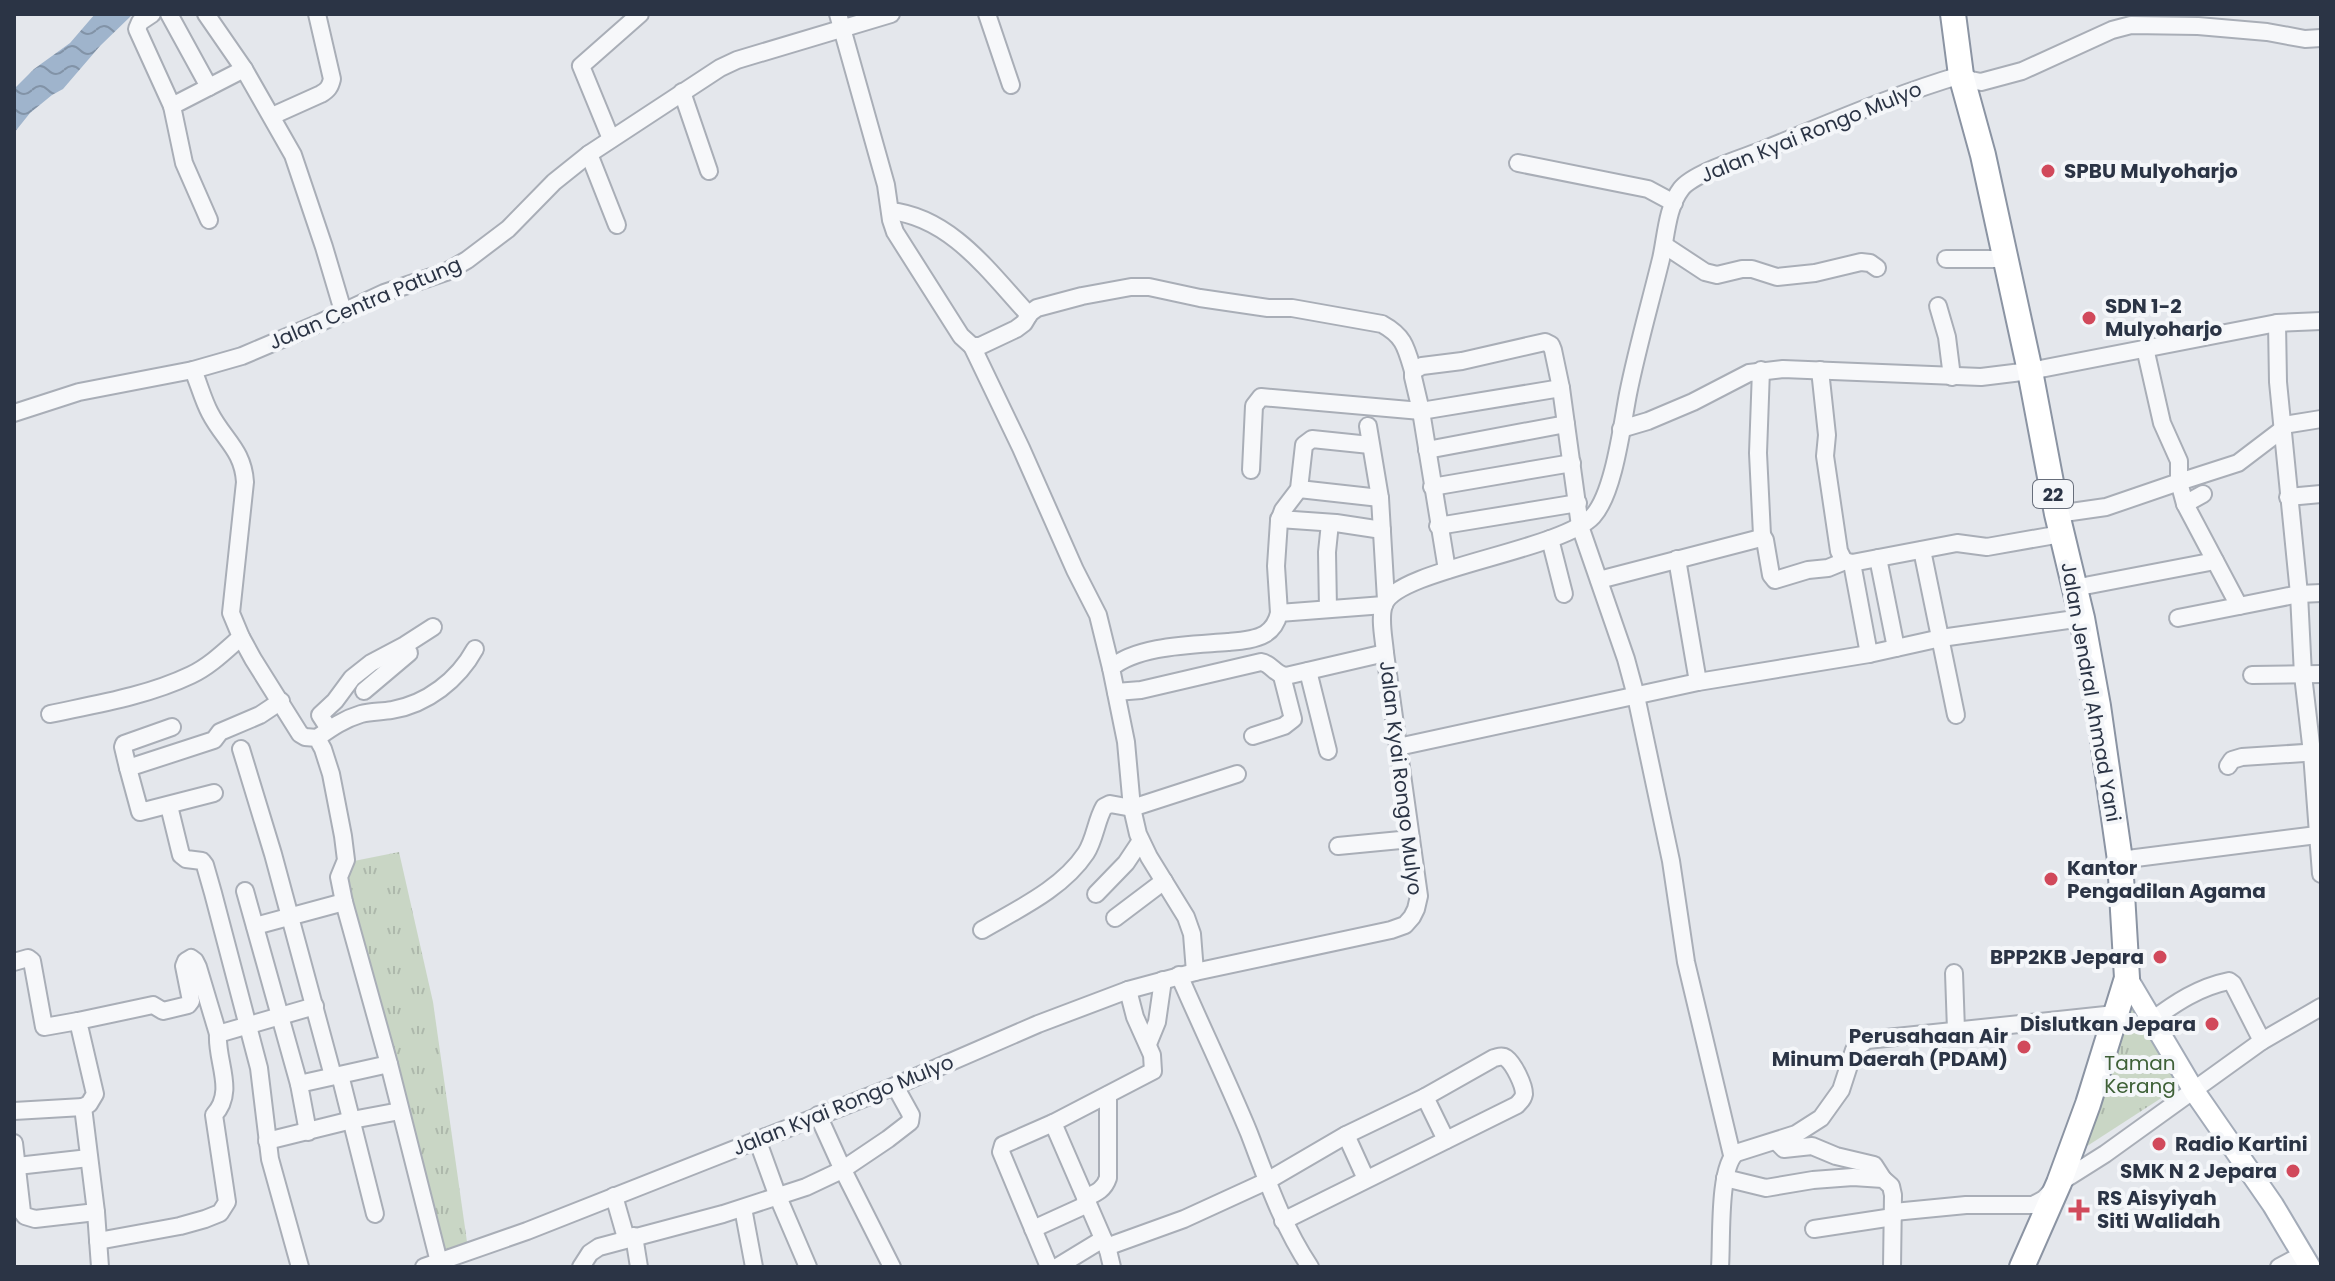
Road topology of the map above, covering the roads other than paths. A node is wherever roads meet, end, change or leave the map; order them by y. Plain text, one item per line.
1 (152, 14) edge
2 (169, 14) edge
3 (206, 14) edge
4 (317, 14) edge
5 (640, 14) edge
6 (891, 14) edge
7 (987, 14) edge
8 (1953, 14) edge
9 (840, 21) edge
10 (2321, 38) edge
11 (244, 69) junction
12 (1961, 75) junction
13 (1011, 85) dead end
14 (209, 87) junction
15 (682, 92) junction
16 (172, 106) junction
17 (272, 116) junction
18 (611, 139) junction
19 (589, 154) junction
20 (1518, 163) dead end
21 (709, 171) dead end
22 (1674, 203) junction
23 (890, 211) junction
24 (209, 220) dead end
25 (617, 225) dead end
26 (1664, 245) junction
27 (1946, 259) dead end
28 (2006, 259) junction
29 (1877, 268) dead end
30 (2321, 304) edge
31 (1938, 306) dead end
32 (343, 311) junction
33 (1029, 315) junction
34 (2315, 320) edge
35 (2277, 323) junction
36 (972, 346) junction
37 (2145, 348) junction
38 (193, 370) junction
39 (1761, 370) junction
40 (1820, 370) junction
41 (1413, 371) junction
42 (2030, 371) junction
43 (1952, 377) junction
44 (1561, 388) junction
45 (1421, 411) junction
46 (14, 413) edge
47 (2321, 419) edge
48 (1566, 424) junction
49 (1368, 426) dead end
50 (2284, 427) junction
51 (1621, 429) junction
52 (1370, 445) junction
53 (1427, 450) junction
54 (1572, 463) junction
55 (1251, 470) dead end
56 (2179, 482) junction
57 (1432, 487) junction
58 (1299, 489) junction
59 (2203, 494) dead end
60 (2321, 494) edge
61 (2288, 497) junction
62 (1380, 498) junction
63 (1578, 503) junction
64 (2185, 504) junction
65 (1279, 519) junction
66 (1330, 523) junction
67 (2059, 524) junction
68 (1438, 526) junction
69 (1580, 526) junction
70 (1382, 530) junction
71 (1762, 535) junction
72 (1550, 539) junction
73 (1922, 550) junction
74 (1878, 558) junction
75 (1677, 559) junction
76 (2215, 561) junction
77 (1849, 562) junction
78 (1447, 570) junction
79 (1599, 580) junction
80 (2074, 588) junction
81 (2321, 593) edge
82 (1564, 594) dead end
83 (2299, 594) junction
84 (1385, 603) junction
85 (2239, 606) junction
86 (1328, 609) junction
87 (1279, 613) junction
88 (2082, 618) junction
89 (2178, 618) dead end
90 (433, 627) dead end
91 (241, 637) junction
92 (1941, 638) junction
93 (1896, 648) junction
94 (475, 649) dead end
95 (409, 653) dead end
96 (1385, 653) junction
97 (1869, 654) junction
98 (1111, 668) junction
99 (1308, 671) junction
100 (2321, 674) edge
101 (2252, 675) dead end
102 (2303, 675) junction
103 (1282, 676) junction
104 (1698, 682) junction
105 (364, 691) dead end
106 (1116, 692) junction
107 (1636, 696) junction
108 (281, 701) junction
109 (50, 714) dead end
110 (1956, 715) dead end
111 (172, 727) dead end
112 (323, 734) junction
113 (1253, 736) dead end
114 (1398, 747) junction
115 (241, 749) dead end
116 (1328, 751) dead end
117 (2316, 752) edge
118 (2228, 766) dead end
119 (128, 768) junction
120 (1237, 774) dead end
121 (214, 793) dead end
122 (169, 806) junction
123 (1132, 808) junction
124 (2317, 835) junction
125 (1411, 839) junction
126 (1140, 842) junction
127 (1338, 846) dead end
128 (2120, 860) junction
129 (2321, 874) edge
130 (1164, 881) junction
131 (245, 891) dead end
132 (1096, 894) dead end
133 (344, 902) junction
134 (289, 916) junction
135 (1115, 918) dead end
136 (255, 926) junction
137 (982, 930) dead end
138 (14, 962) edge
139 (1954, 973) dead end
140 (1179, 976) junction
141 (2127, 978) junction
142 (1128, 990) junction
143 (315, 1006) junction
144 (2321, 1007) edge
145 (281, 1014) junction
146 (2115, 1014) junction
147 (78, 1021) junction
148 (2151, 1021) junction
149 (248, 1025) junction
150 (1956, 1030) junction
151 (218, 1034) junction
152 (2262, 1041) junction
153 (1148, 1044) junction
154 (389, 1064) junction
155 (337, 1076) junction
156 (299, 1084) junction
157 (895, 1086) junction
158 (2194, 1091) junction
159 (1108, 1095) junction
160 (1425, 1097) junction
161 (83, 1107) junction
162 (14, 1111) edge
163 (400, 1111) junction
164 (818, 1115) junction
165 (352, 1120) junction
166 (1053, 1123) junction
167 (308, 1132) junction
168 (1346, 1135) junction
169 (757, 1139) junction
170 (1446, 1140) junction
171 (1779, 1140) junction
172 (267, 1141) junction
173 (14, 1143) edge
174 (1732, 1155) junction
175 (89, 1158) junction
176 (17, 1166) junction
177 (842, 1170) junction
178 (1725, 1178) junction
179 (1366, 1179) junction
180 (1883, 1179) junction
181 (1267, 1181) junction
182 (2059, 1183) junction
183 (614, 1196) junction
184 (778, 1197) junction
185 (1087, 1201) junction
186 (743, 1208) junction
187 (96, 1212) junction
188 (375, 1214) dead end
189 (1894, 1214) junction
190 (1283, 1221) junction
191 (1033, 1229) junction
192 (1814, 1229) dead end
193 (630, 1237) junction
194 (98, 1241) junction
195 (1108, 1252) edge
196 (2307, 1261) edge
197 (436, 1265) edge
198 (100, 1267) edge
199 (300, 1267) edge
200 (581, 1267) edge
201 (639, 1267) edge
202 (754, 1267) edge
203 (808, 1267) edge
204 (892, 1267) edge
205 (1049, 1267) edge
206 (1057, 1267) edge
207 (1310, 1267) edge
208 (1720, 1267) edge
209 (1892, 1267) edge
210 (2022, 1267) edge
211 (2279, 1267) edge

1 - 16 street
2 - 14 street
3 - 11 street
4 - 17 street
5 - 18 street
6 - 9 street, Jalan Centra Patung
7 - 13 street
8 - 12 highway, Jalan Jendral Ahmad Yani / 22
9 - 15 street, Jalan Centra Patung
9 - 23 street
10 - 12 street, Jalan Kyai Rongo Mulyo
11 - 14 street
11 - 17 street
12 - 22 street, Jalan Kyai Rongo Mulyo
12 - 28 highway, Jalan Jendral Ahmad Yani / 22
14 - 16 street
15 - 18 street, Jalan Centra Patung
15 - 21 street
16 - 24 street
17 - 32 street
18 - 19 street, Jalan Centra Patung
19 - 25 street
19 - 32 street, Jalan Centra Patung
20 - 22 street
22 - 26 street
23 - 33 street
23 - 36 street
26 - 29 street
26 - 51 street
27 - 28 street
28 - 42 highway, Jalan Jendral Ahmad Yani / 22
30 - 34 street
31 - 43 street
32 - 38 street, Jalan Centra Patung
33 - 36 street
33 - 41 street
34 - 35 street
35 - 37 street
35 - 50 street
36 - 98 street
37 - 42 street
37 - 56 street
38 - 46 street, Jalan Centra Patung
38 - 91 street
39 - 40 street
39 - 51 street
39 - 71 street
40 - 43 street
40 - 77 street
41 - 44 street
41 - 45 street
42 - 43 street
42 - 67 highway, Jalan Jendral Ahmad Yani / 22
44 - 45 street
44 - 48 street
45 - 53 street
45 - 55 street
47 - 50 street
48 - 53 street
48 - 54 street
49 - 52 street, Jalan Kyai Rongo Mulyo
50 - 56 street
50 - 61 street
51 - 69 street
52 - 58 street
52 - 62 street, Jalan Kyai Rongo Mulyo
53 - 57 street
54 - 57 street
54 - 63 street
56 - 64 street
56 - 67 street
57 - 68 street
58 - 62 street
58 - 65 street
59 - 64 street
60 - 61 street
61 - 83 street
62 - 70 street, Jalan Kyai Rongo Mulyo
63 - 68 street
63 - 69 street
64 - 76 street
65 - 66 street
65 - 87 street
66 - 70 street
66 - 86 street
67 - 73 street
67 - 80 highway, Jalan Jendral Ahmad Yani / 22
68 - 78 street
69 - 72 street
69 - 79 street
70 - 84 street, Jalan Kyai Rongo Mulyo
71 - 75 street
71 - 77 street
72 - 78 street
72 - 82 street
73 - 74 street
73 - 92 street
74 - 77 street
74 - 93 street
75 - 79 street
75 - 104 street
76 - 80 street
76 - 85 street
77 - 97 street
78 - 84 street
79 - 107 street
80 - 88 highway, Jalan Jendral Ahmad Yani / 22
81 - 83 street
83 - 85 street
83 - 102 street
84 - 86 street
84 - 96 street, Jalan Kyai Rongo Mulyo
85 - 89 street
86 - 87 street
87 - 98 street
88 - 92 street
88 - 128 highway, Jalan Jendral Ahmad Yani / 22
90 - 112 street
91 - 108 street
91 - 109 street
92 - 93 street
92 - 110 street
93 - 97 street
94 - 112 street
95 - 105 street
96 - 99 street
96 - 114 street, Jalan Kyai Rongo Mulyo
97 - 104 street
98 - 106 street
99 - 103 street
99 - 116 street
100 - 102 street
101 - 102 street
102 - 117 street
103 - 106 street
103 - 113 street
104 - 107 street
106 - 123 street
107 - 114 street
107 - 174 street
108 - 112 street
108 - 119 street
111 - 119 street
112 - 133 street
114 - 125 street, Jalan Kyai Rongo Mulyo
115 - 134 street
117 - 118 street
117 - 124 street
119 - 122 street
120 - 123 street
121 - 122 street
122 - 149 street
123 - 126 street
123 - 137 street
124 - 128 street
124 - 129 street
125 - 127 street
125 - 140 street, Jalan Kyai Rongo Mulyo
126 - 130 street
126 - 132 street
128 - 141 highway, Jalan Jendral Ahmad Yani / 22
130 - 135 street
130 - 140 street
131 - 136 street
133 - 134 street
133 - 154 street
134 - 136 street
134 - 143 street
136 - 145 street
138 - 147 street
139 - 150 street
140 - 142 street, Jalan Kyai Rongo Mulyo
140 - 153 street
140 - 181 street
141 - 146 highway, Jalan Jendral Ahmad Yani / 22
141 - 148 main road
142 - 153 street
142 - 157 street, Jalan Kyai Rongo Mulyo
143 - 145 street
143 - 155 street
144 - 152 street
145 - 149 street
145 - 156 street
146 - 150 street
146 - 182 highway, Jalan Jendral Ahmad Yani / 22
147 - 151 street
147 - 161 street
148 - 152 street
148 - 158 main road
149 - 151 street
149 - 172 street
150 - 171 street
151 - 194 street
152 - 158 street
153 - 159 street
154 - 155 street
154 - 163 street
155 - 156 street
155 - 165 street
156 - 167 street
157 - 164 street, Jalan Kyai Rongo Mulyo
157 - 177 street
158 - 182 street
158 - 196 main road
159 - 166 street
159 - 185 street
160 - 168 street
160 - 170 street
160 - 170 street
161 - 162 street
161 - 175 street
163 - 165 street
163 - 197 street
164 - 169 street, Jalan Kyai Rongo Mulyo
164 - 177 street
165 - 167 street
165 - 188 street
166 - 185 street
166 - 191 street
167 - 172 street
168 - 179 street
168 - 181 street
169 - 183 street, Jalan Kyai Rongo Mulyo
169 - 184 street
170 - 179 street
171 - 174 street
171 - 180 street
172 - 199 street
173 - 176 street
174 - 178 street
175 - 176 street
175 - 187 street
176 - 187 street
177 - 184 street
177 - 204 street
178 - 180 street
178 - 208 street
179 - 190 street
180 - 189 street
181 - 190 street
181 - 195 street
182 - 189 street
182 - 210 highway, Jalan Jendral Ahmad Yani / 22
183 - 193 street
183 - 197 street, Jalan Kyai Rongo Mulyo
184 - 186 street
184 - 203 street
185 - 191 street
185 - 195 street
186 - 193 street
186 - 202 street
187 - 194 street
189 - 192 street
189 - 209 street
190 - 207 street
191 - 205 street
193 - 200 street
193 - 201 street
194 - 198 street
195 - 206 street
196 - 211 street

